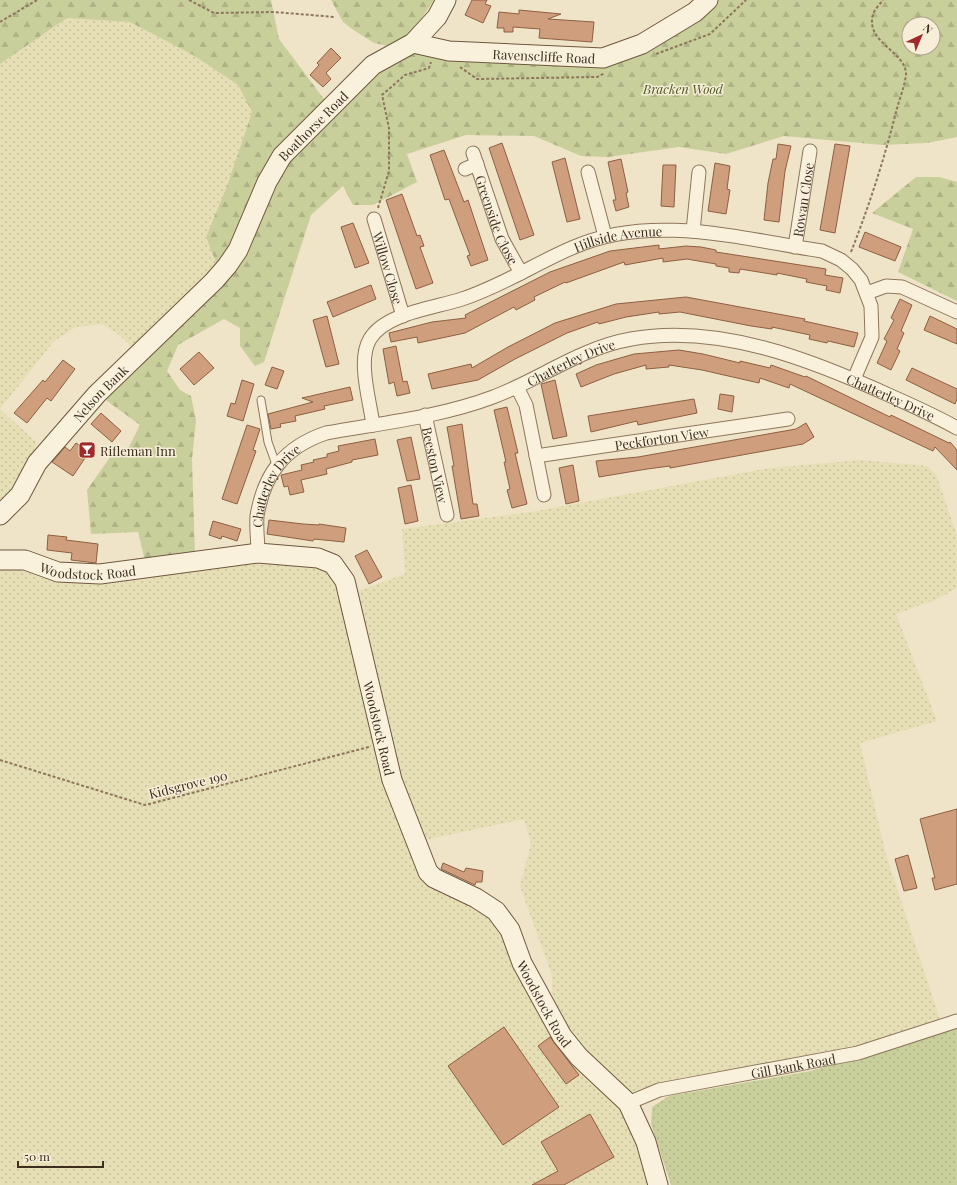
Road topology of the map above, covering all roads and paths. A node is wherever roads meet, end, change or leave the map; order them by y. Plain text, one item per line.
1 (37, 0) edge
2 (189, 0) edge
3 (446, 0) edge
4 (708, 0) edge
5 (883, 0) edge
6 (335, 17) dead end
7 (0, 22) edge
8 (413, 43) junction
9 (435, 48) junction
10 (810, 151) dead end
11 (465, 169) dead end
12 (588, 172) dead end
13 (698, 172) dead end
14 (374, 219) joint
15 (693, 231) junction
16 (605, 236) junction
17 (795, 247) junction
18 (846, 264) junction
19 (521, 273) junction
20 (214, 281) joint
21 (867, 293) junction
22 (957, 312) edge
23 (403, 316) junction
24 (854, 379) junction
25 (517, 387) junction
26 (262, 400) dead end
27 (425, 415) junction
28 (788, 419) dead end
29 (373, 425) junction
30 (957, 428) edge
31 (536, 456) junction
32 (277, 468) junction
33 (544, 495) dead end
34 (0, 515) edge
35 (447, 515) dead end
36 (258, 553) junction
37 (0, 560) edge
38 (383, 744) junction
39 (0, 760) edge
40 (957, 1021) edge
41 (628, 1103) junction
42 (658, 1185) edge

1 - 7 path
2 - 6 path
3 - 8 street, Boathorse Road
4 - 9 street, Ravenscliffe Road
5 - 18 path
8 - 9 street, Ravenscliffe Road
8 - 20 street, Boathorse Road
9 - 14 path
10 - 17 street, Rowan Close
11 - 19 street, Greenside Close
12 - 16 street
13 - 15 street
14 - 23 street, Willow Close
15 - 16 street, Hillside Avenue
15 - 17 street, Hillside Avenue
16 - 19 street, Hillside Avenue
17 - 18 street, Hillside Avenue
18 - 21 street, Hillside Avenue
19 - 23 street, Hillside Avenue
20 - 34 street, Nelson Bank
21 - 22 street
21 - 24 street, Hillside Avenue
23 - 29 street, Hillside Avenue
24 - 25 street, Chatterley Drive
24 - 30 street, Chatterley Drive
25 - 27 street, Chatterley Drive
25 - 31 street
26 - 32 lane
27 - 29 street, Chatterley Drive
27 - 35 street, Beeston View
28 - 31 street, Peckforton View
29 - 32 street, Chatterley Drive
31 - 33 street
32 - 36 street, Chatterley Drive
36 - 37 street, Woodstock Road
36 - 38 street, Woodstock Road
38 - 39 path, Kidsgrove 190
38 - 41 street, Woodstock Road
40 - 41 street, Gill Bank Road
41 - 42 street, Woodstock Road

